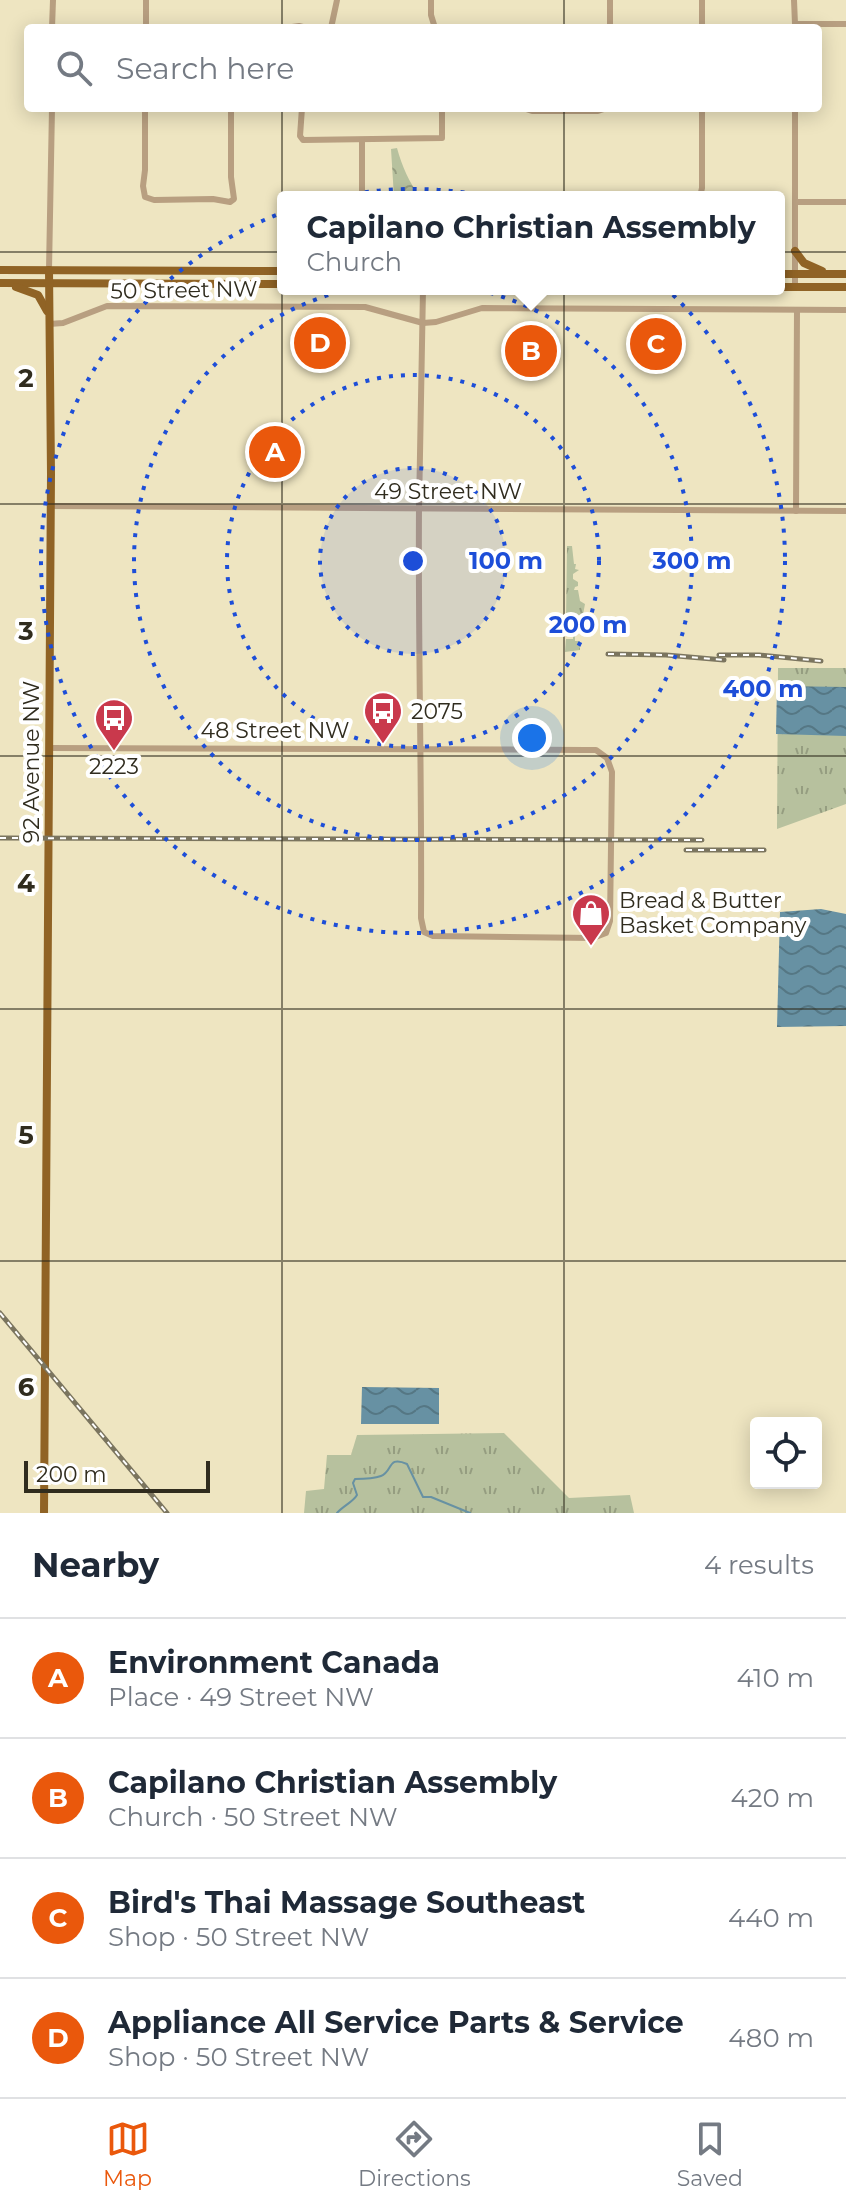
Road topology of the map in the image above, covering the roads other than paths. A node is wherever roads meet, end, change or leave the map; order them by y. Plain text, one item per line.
1 (53, 0) edge
2 (146, 0) edge
3 (337, 0) edge
4 (431, 0) edge
5 (610, 0) edge
6 (702, 0) edge
7 (794, 0) edge
8 (52, 24) edge
9 (146, 24) edge
10 (332, 24) edge
11 (434, 24) edge
12 (610, 24) edge
13 (702, 24) edge
14 (795, 24) edge
15 (846, 24) edge
16 (822, 25) edge
17 (52, 112) edge
18 (145, 112) edge
19 (231, 112) edge
20 (302, 112) edge
21 (442, 112) edge
22 (702, 112) edge
23 (795, 112) edge
24 (362, 140) junction
25 (362, 191) edge
26 (701, 191) edge
27 (795, 202) junction
28 (846, 202) edge
29 (795, 251) junction
30 (0, 270) edge
31 (49, 270) junction
32 (277, 271) edge
33 (785, 274) edge
34 (795, 274) junction
35 (830, 274) junction
36 (846, 274) edge
37 (2, 283) edge
38 (49, 283) junction
39 (277, 284) edge
40 (785, 287) edge
41 (795, 287) junction
42 (846, 287) edge
43 (423, 295) edge
44 (797, 310) junction
45 (846, 310) edge
46 (49, 320) junction
47 (423, 323) junction
48 (50, 506) junction
49 (419, 510) junction
50 (796, 511) junction
51 (846, 511) edge
52 (49, 748) junction
53 (422, 748) junction
54 (44, 1513) edge

1 - 8 street
2 - 9 street
3 - 10 street
4 - 11 street
5 - 12 street
6 - 13 street
7 - 14 street
15 - 16 street
17 - 31 street, 92 Avenue NW
18 - 19 street
20 - 24 street
21 - 24 street
22 - 26 street
23 - 27 street
24 - 25 street
27 - 28 street
27 - 29 street
29 - 34 street
29 - 35 main road
30 - 31 main road, 50 Street NW
31 - 32 main road, 50 Street NW
31 - 38 main road, 92 Avenue NW
33 - 34 main road
34 - 35 main road
34 - 41 street
35 - 36 main road
37 - 38 main road, 50 Street NW
37 - 46 main road
38 - 39 main road, 50 Street NW
38 - 46 main road, 92 Avenue NW
40 - 41 main road
41 - 42 main road
43 - 47 street
44 - 45 street, 50 Street NW
44 - 47 street, 50 Street NW
44 - 50 street
46 - 47 street, 50 Street NW
46 - 48 main road, 92 Avenue NW
47 - 49 street
48 - 49 street, 49 Street NW
48 - 52 main road, 92 Avenue NW
49 - 50 street, 49 Street NW
49 - 53 street
50 - 51 street, 49 Street NW
52 - 53 street, 48 Street NW
52 - 54 main road, 92 Avenue NW
53 - 53 street, 48 Street NW

